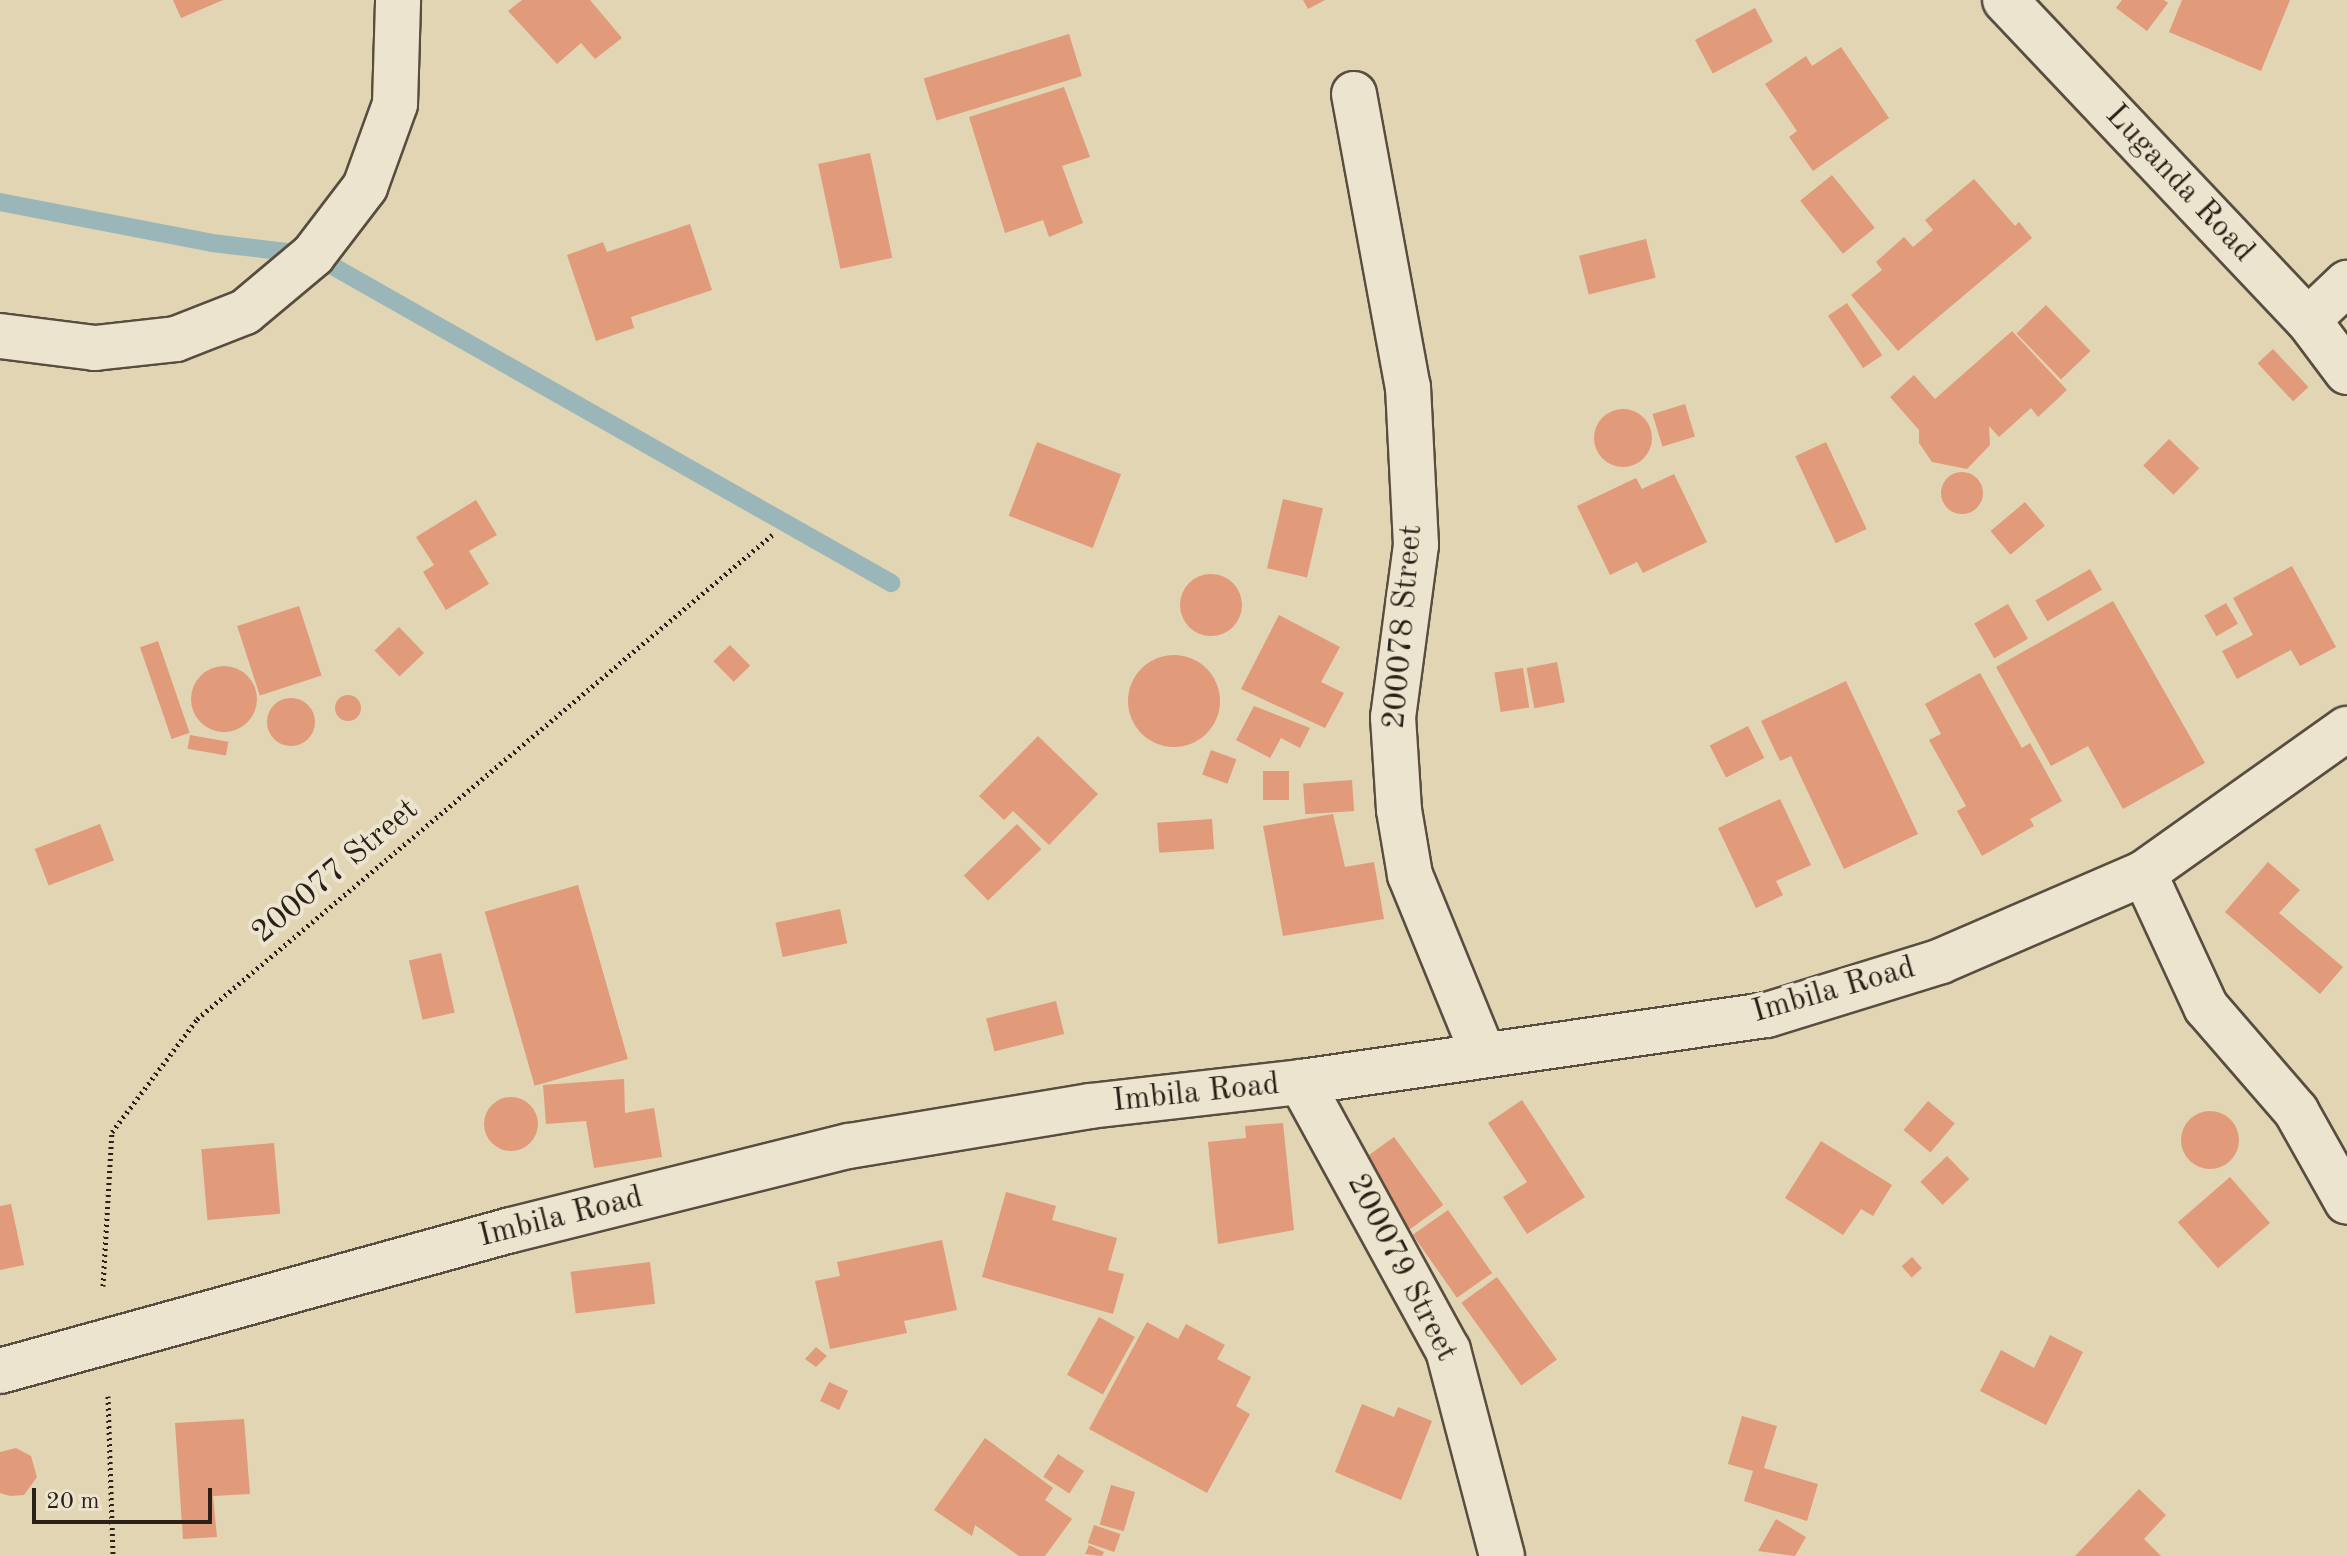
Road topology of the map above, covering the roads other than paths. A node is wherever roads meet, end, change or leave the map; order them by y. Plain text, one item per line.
1 (398, 0) edge
2 (2005, 0) edge
3 (1354, 94) dead end
4 (2347, 283) edge
5 (2308, 320) junction
6 (0, 336) edge
7 (2347, 372) edge
8 (2347, 729) edge
9 (2144, 873) junction
10 (1483, 1054) junction
11 (1301, 1082) junction
12 (2347, 1202) edge
13 (0, 1371) edge
14 (1502, 1556) edge

1 - 6 street
2 - 5 street, Luganda Road
3 - 10 street, 200078 Street
4 - 5 street
5 - 7 street, Luganda Road
8 - 9 street, Imbila Road
9 - 10 street, Imbila Road
9 - 12 street
10 - 11 street, Imbila Road
11 - 13 street, Imbila Road
11 - 14 street, 200079 Street

